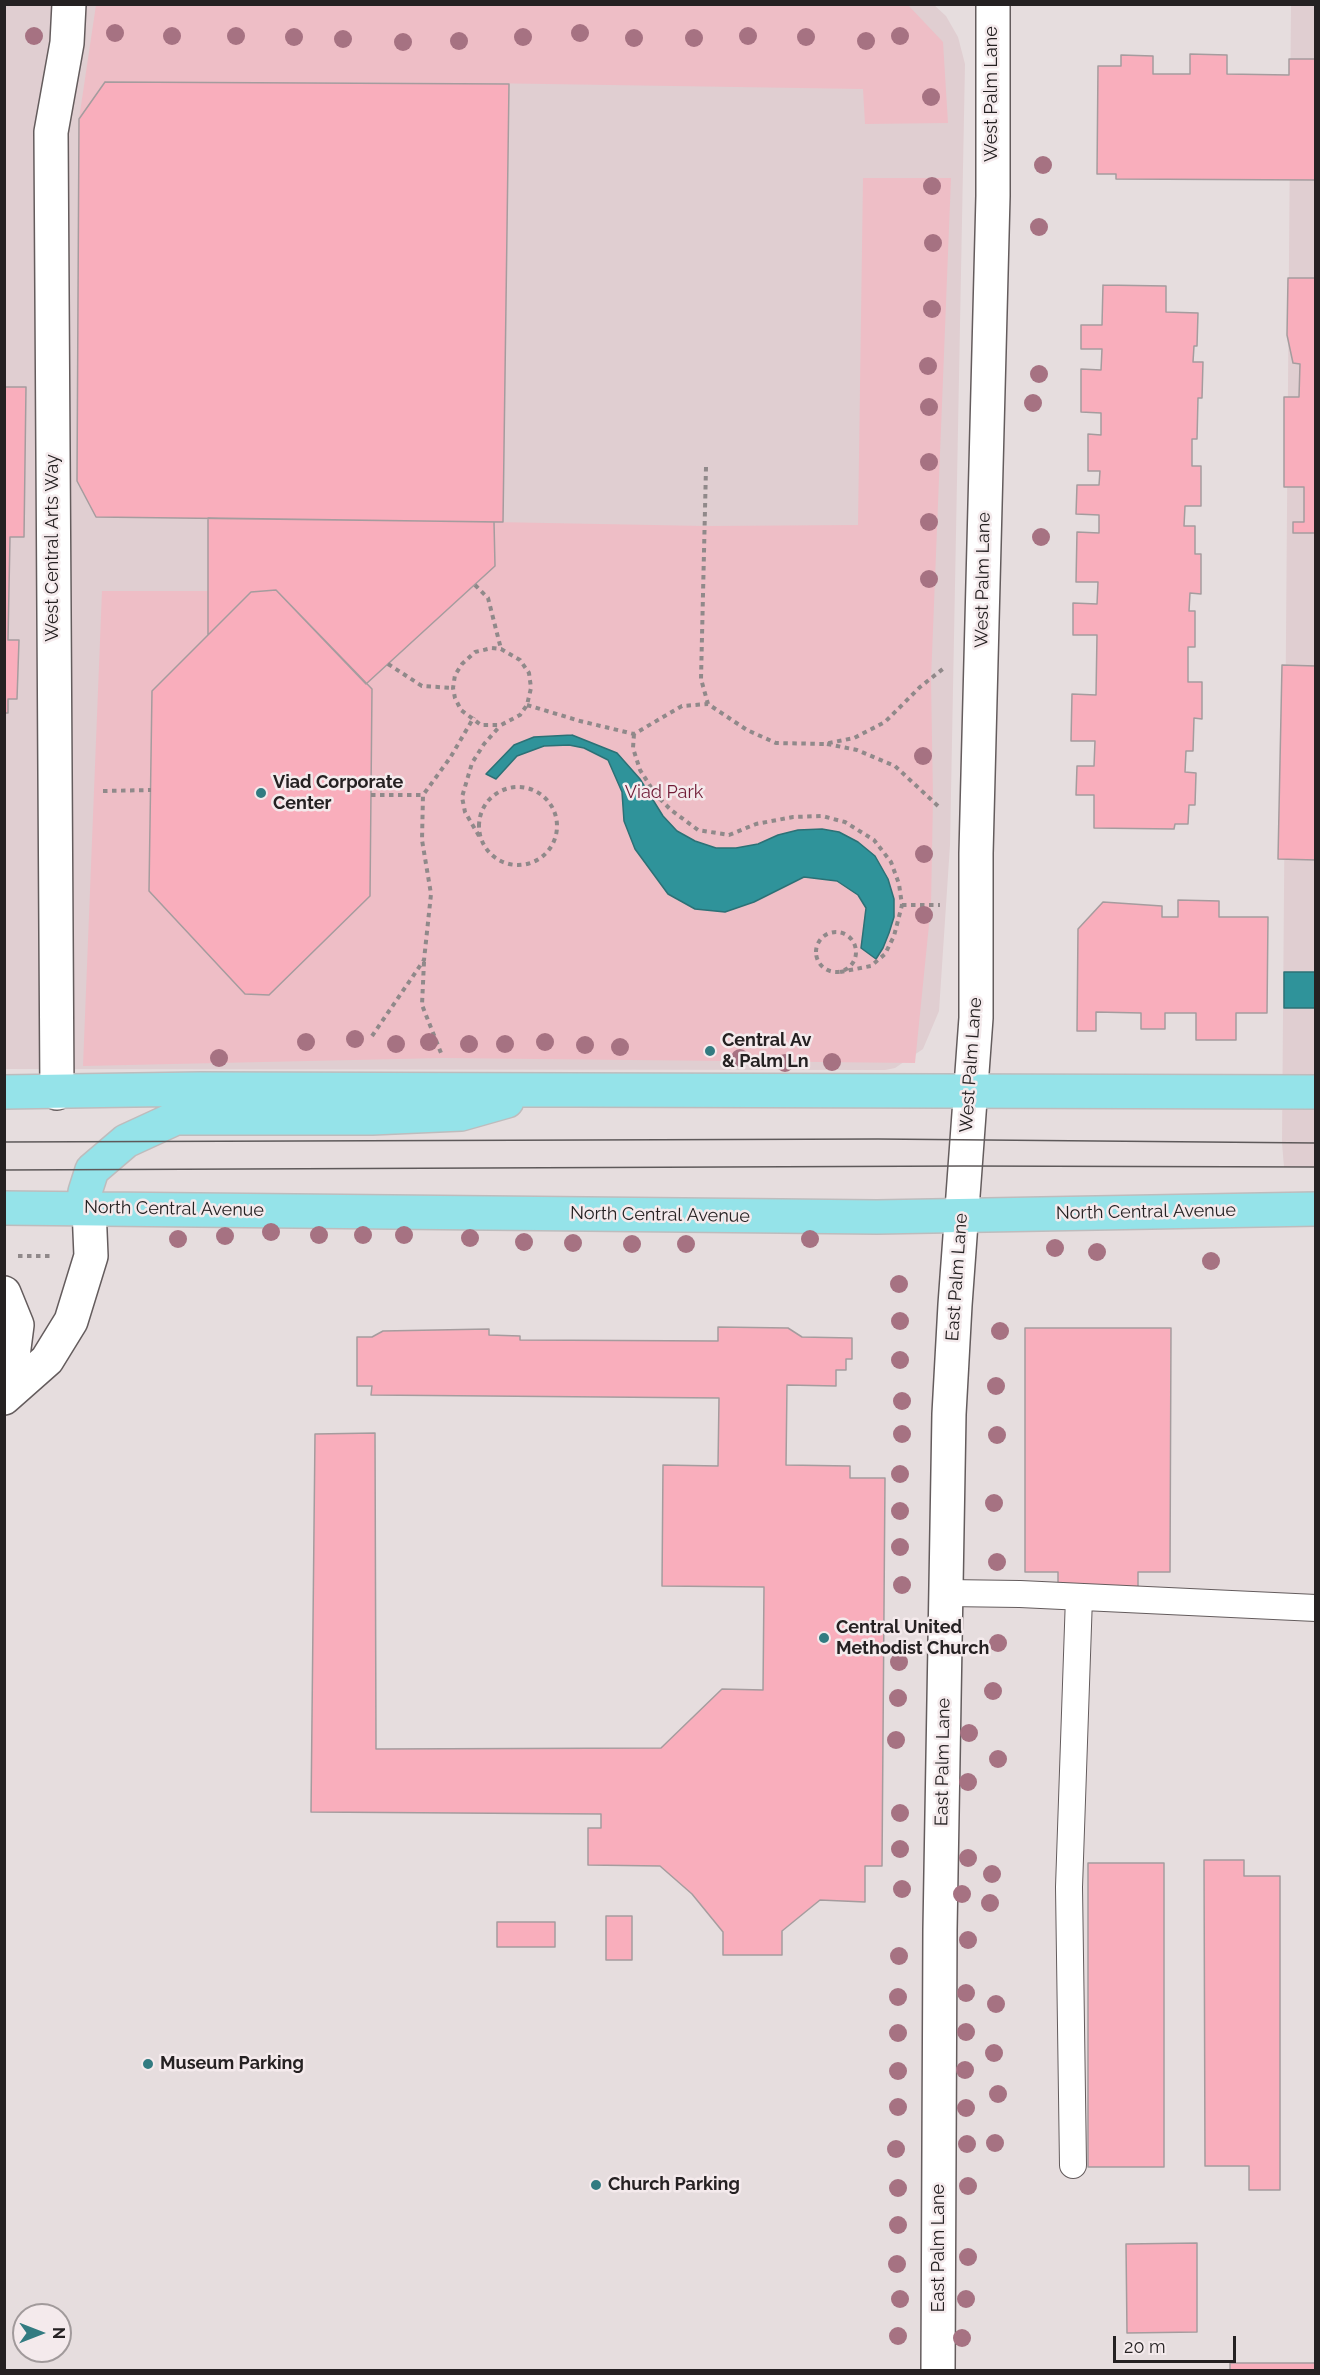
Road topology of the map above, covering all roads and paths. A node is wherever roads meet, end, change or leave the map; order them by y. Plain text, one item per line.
1 (69, 4) edge
2 (993, 4) edge
3 (706, 467) dead end
4 (475, 585) dead end
5 (982, 639) junction
6 (501, 649) junction
7 (388, 664) dead end
8 (453, 688) junction
9 (708, 704) junction
10 (527, 705) junction
11 (474, 717) junction
12 (501, 725) junction
13 (634, 734) junction
14 (824, 744) junction
15 (151, 790) dead end
16 (103, 791) dead end
17 (371, 795) dead end
18 (423, 795) junction
19 (480, 837) junction
20 (976, 853) junction
21 (424, 960) junction
22 (840, 972) junction
23 (372, 1036) dead end
24 (455, 1090) junction
25 (544, 1091) junction
26 (970, 1091) junction
27 (4, 1092) edge
28 (1316, 1092) edge
29 (57, 1093) junction
30 (965, 1155) joint
31 (4, 1208) edge
32 (89, 1208) junction
33 (1316, 1209) edge
34 (961, 1215) junction
35 (8, 1256) dead end
36 (54, 1256) dead end
37 (4, 1293) edge
38 (4, 1378) edge
39 (4, 1398) edge
40 (946, 1593) junction
41 (1079, 1597) junction
42 (1316, 1608) edge
43 (1072, 2165) dead end
44 (938, 2370) edge

1 - 29 street, West Central Arts Way
2 - 5 street, West Palm Lane
3 - 9 path
4 - 6 path
5 - 14 path
5 - 20 street, West Palm Lane
6 - 8 path
6 - 10 path
7 - 8 path
8 - 11 path
9 - 13 path
9 - 14 path
10 - 12 path
10 - 13 path
11 - 12 path
11 - 18 path
12 - 19 path
13 - 22 path
14 - 20 path
15 - 16 path
17 - 18 path
18 - 21 path
19 - 19 path
20 - 26 street, West Palm Lane
21 - 23 path
21 - 24 path
22 - 22 path
24 - 25 main road
24 - 29 main road
25 - 26 main road
25 - 32 main road
26 - 28 main road
26 - 30 street, West Palm Lane
27 - 29 main road
30 - 34 street, East Palm Lane
31 - 32 main road, North Central Avenue
32 - 34 main road, North Central Avenue
32 - 39 street
33 - 34 main road, North Central Avenue
34 - 40 street, East Palm Lane
35 - 36 path
37 - 38 street
40 - 41 lane
40 - 44 street, East Palm Lane
41 - 42 lane
41 - 43 lane

